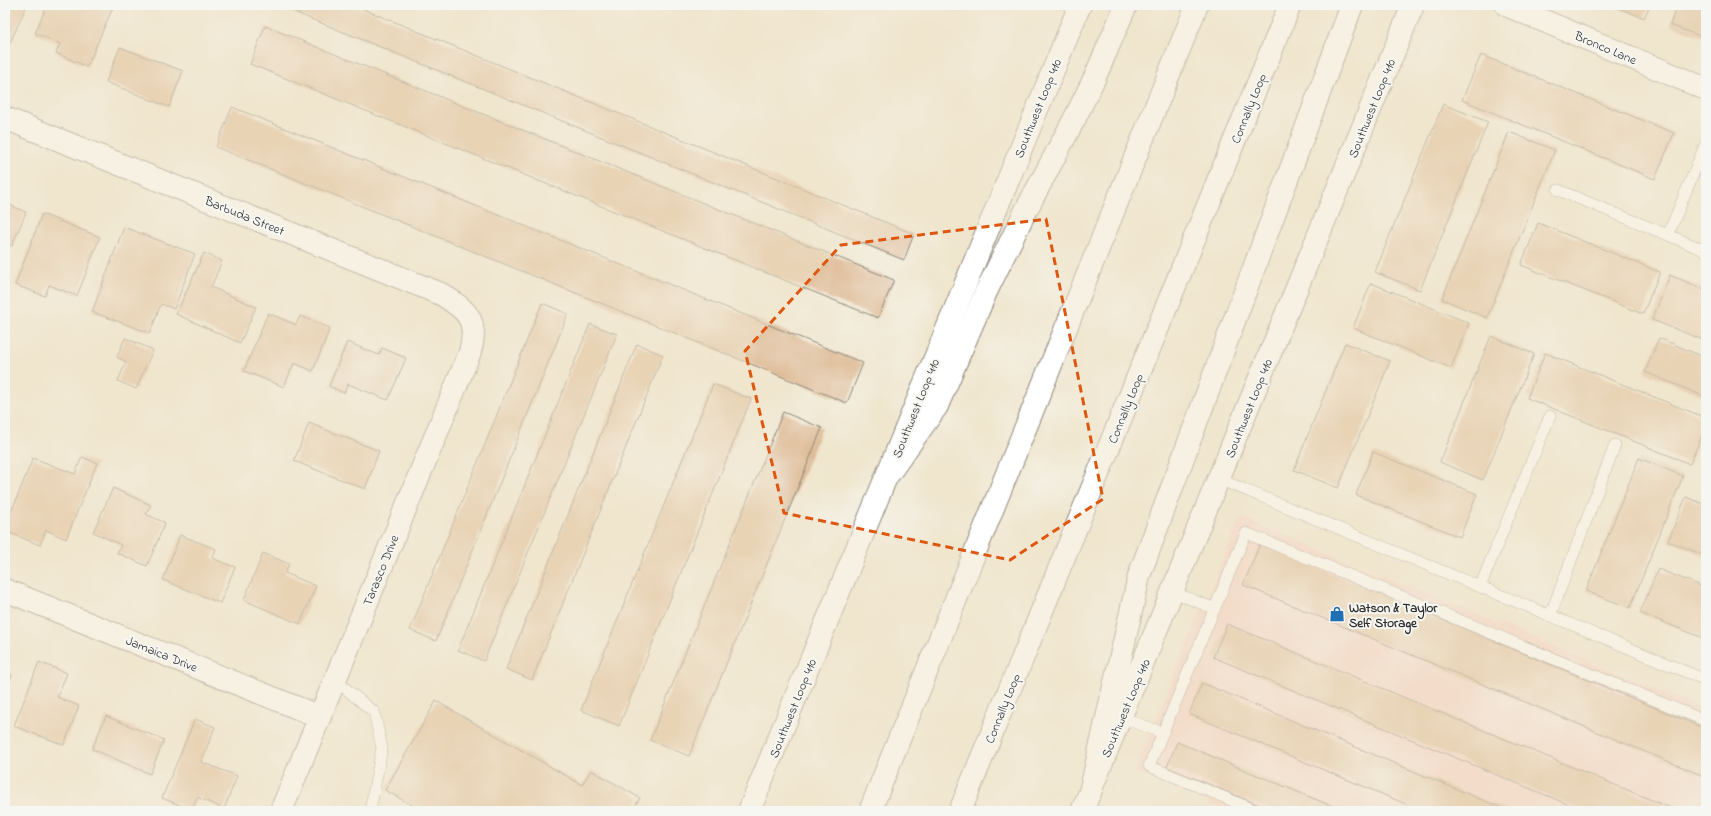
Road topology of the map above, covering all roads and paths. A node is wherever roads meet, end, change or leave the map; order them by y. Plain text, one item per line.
1 (1080, 5) edge
2 (1126, 5) edge
3 (1197, 5) edge
4 (1290, 5) edge
5 (1352, 5) edge
6 (1413, 5) edge
7 (1506, 5) edge
8 (1706, 89) edge
9 (5, 118) edge
10 (1706, 143) edge
11 (1558, 190) dead end
12 (1668, 235) junction
13 (1706, 251) edge
14 (474, 328) joint
15 (1550, 416) dead end
16 (1615, 445) dead end
17 (887, 476) junction
18 (1219, 479) junction
19 (1480, 587) junction
20 (5, 590) edge
21 (1173, 592) junction
22 (1215, 609) junction
23 (1550, 616) junction
24 (335, 680) junction
25 (1706, 680) edge
26 (320, 717) junction
27 (1121, 717) junction
28 (1706, 721) edge
29 (1163, 733) junction
30 (1086, 802) edge
31 (281, 811) edge
32 (370, 811) edge
33 (749, 811) edge
34 (870, 811) edge
35 (960, 811) edge
36 (1257, 811) edge

1 - 17 main road, Southwest Loop 410
2 - 17 main road
3 - 34 main road
4 - 35 main road, Connally Loop
5 - 30 main road
6 - 18 main road, Southwest Loop 410
7 - 8 main road, Bronco Lane
9 - 14 main road, Barbuda Street
10 - 12 lane
11 - 12 lane
12 - 13 lane
14 - 24 main road, Tarasco Drive
15 - 19 lane
16 - 23 lane
17 - 33 main road, Southwest Loop 410
18 - 19 lane
18 - 21 main road, Southwest Loop 410
19 - 23 lane
20 - 26 main road, Jamaica Drive
21 - 22 lane
21 - 27 main road, Southwest Loop 410
22 - 28 lane
22 - 29 lane
23 - 25 lane
24 - 26 main road, Tarasco Drive
24 - 32 lane
26 - 31 main road, Tarasco Drive
27 - 29 lane
27 - 30 main road, Southwest Loop 410
29 - 36 lane

